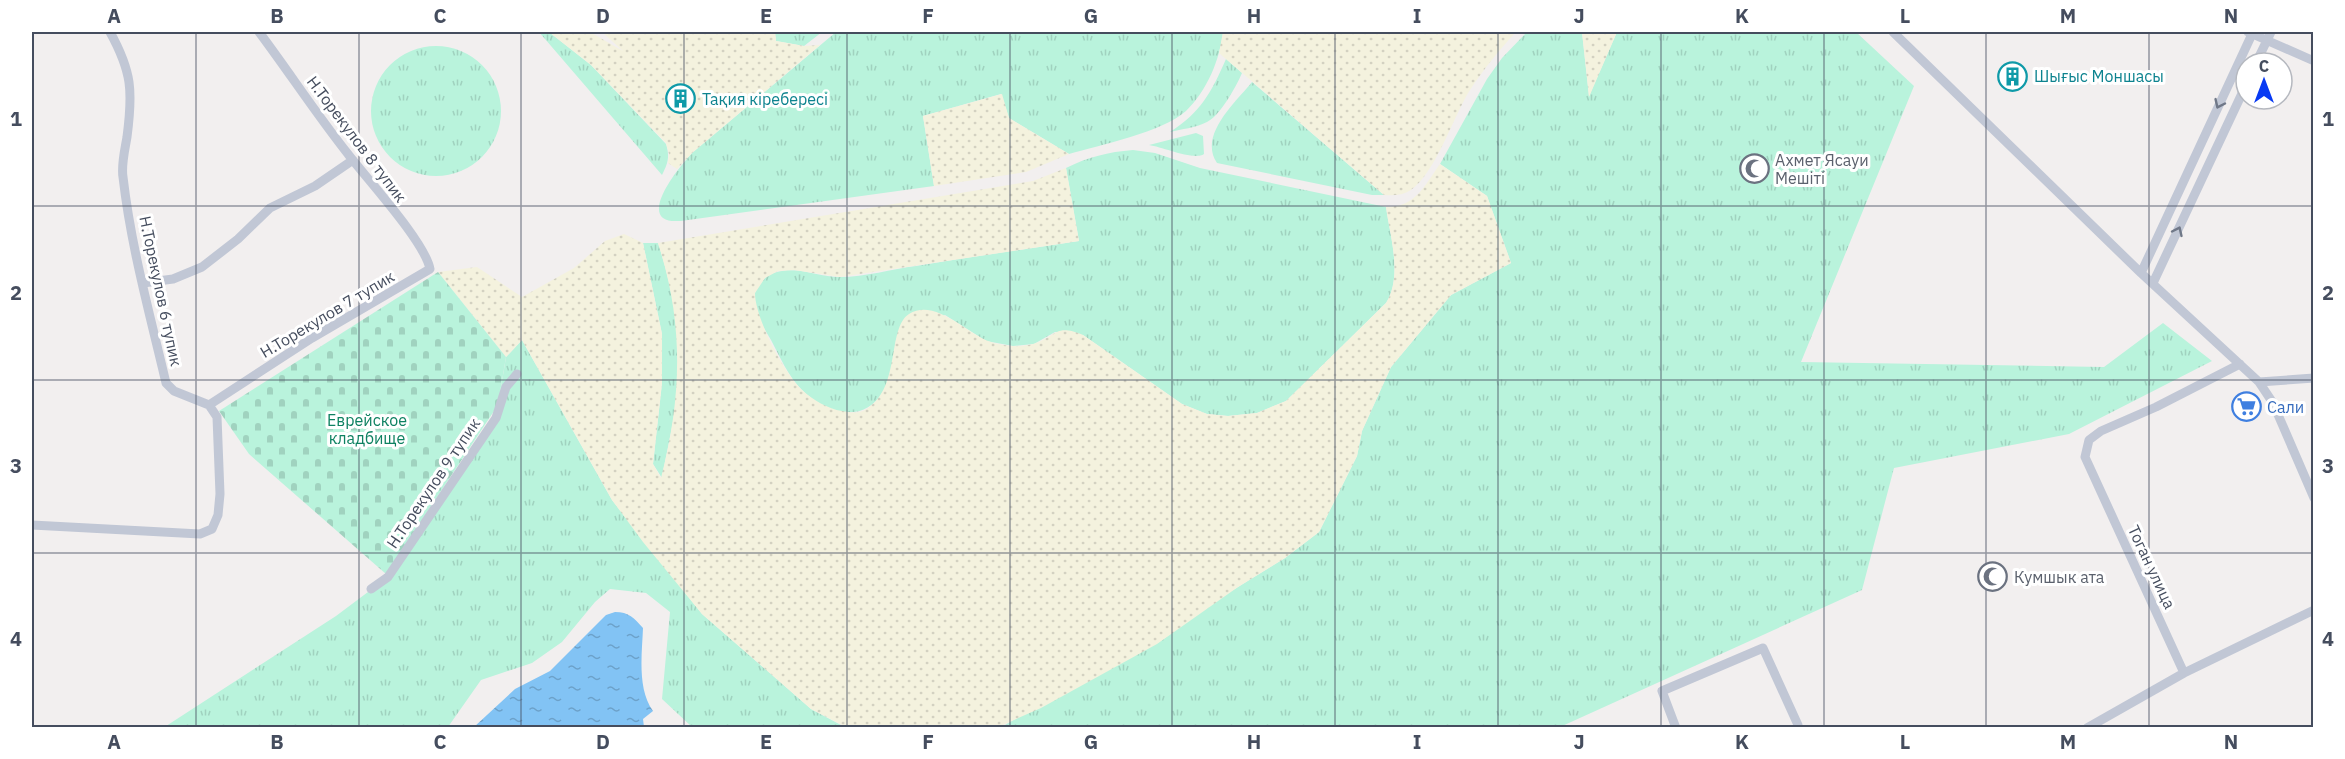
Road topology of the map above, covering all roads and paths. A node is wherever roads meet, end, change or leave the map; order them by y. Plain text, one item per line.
1 (110, 32) edge
2 (259, 32) edge
3 (1893, 32) edge
4 (2251, 32) edge
5 (2269, 36) edge
6 (2262, 51) edge
7 (2313, 62) edge
8 (2234, 111) edge
9 (353, 160) junction
10 (414, 237) joint
11 (2141, 273) junction
12 (143, 283) junction
13 (2153, 283) junction
14 (2240, 364) junction
15 (517, 374) dead end
16 (2313, 378) edge
17 (2259, 382) junction
18 (209, 405) junction
19 (2313, 498) edge
20 (32, 525) edge
21 (371, 589) dead end
22 (2313, 610) edge
23 (2184, 673) junction
24 (1798, 725) dead end
25 (1676, 728) edge
26 (2086, 728) edge

1 - 12 street, Н.Торекулов 6 тупик
2 - 9 street, Н.Торекулов 8 тупик
3 - 11 street
4 - 5 street
4 -> 11 street
5 - 6 street
5 - 7 street
13 -> 8 street
9 - 10 street, Н.Торекулов 8 тупик
9 - 12 street
10 - 18 street, Н.Торекулов 7 тупик
11 - 13 street
12 - 18 street, Н.Торекулов 6 тупик
13 - 14 street
14 - 17 street
14 - 23 street, Тоган улица
15 - 21 street, Н.Торекулов 9 тупик
16 - 17 street
17 - 19 street
18 - 20 street
22 - 23 street
23 - 26 street
24 - 25 street

